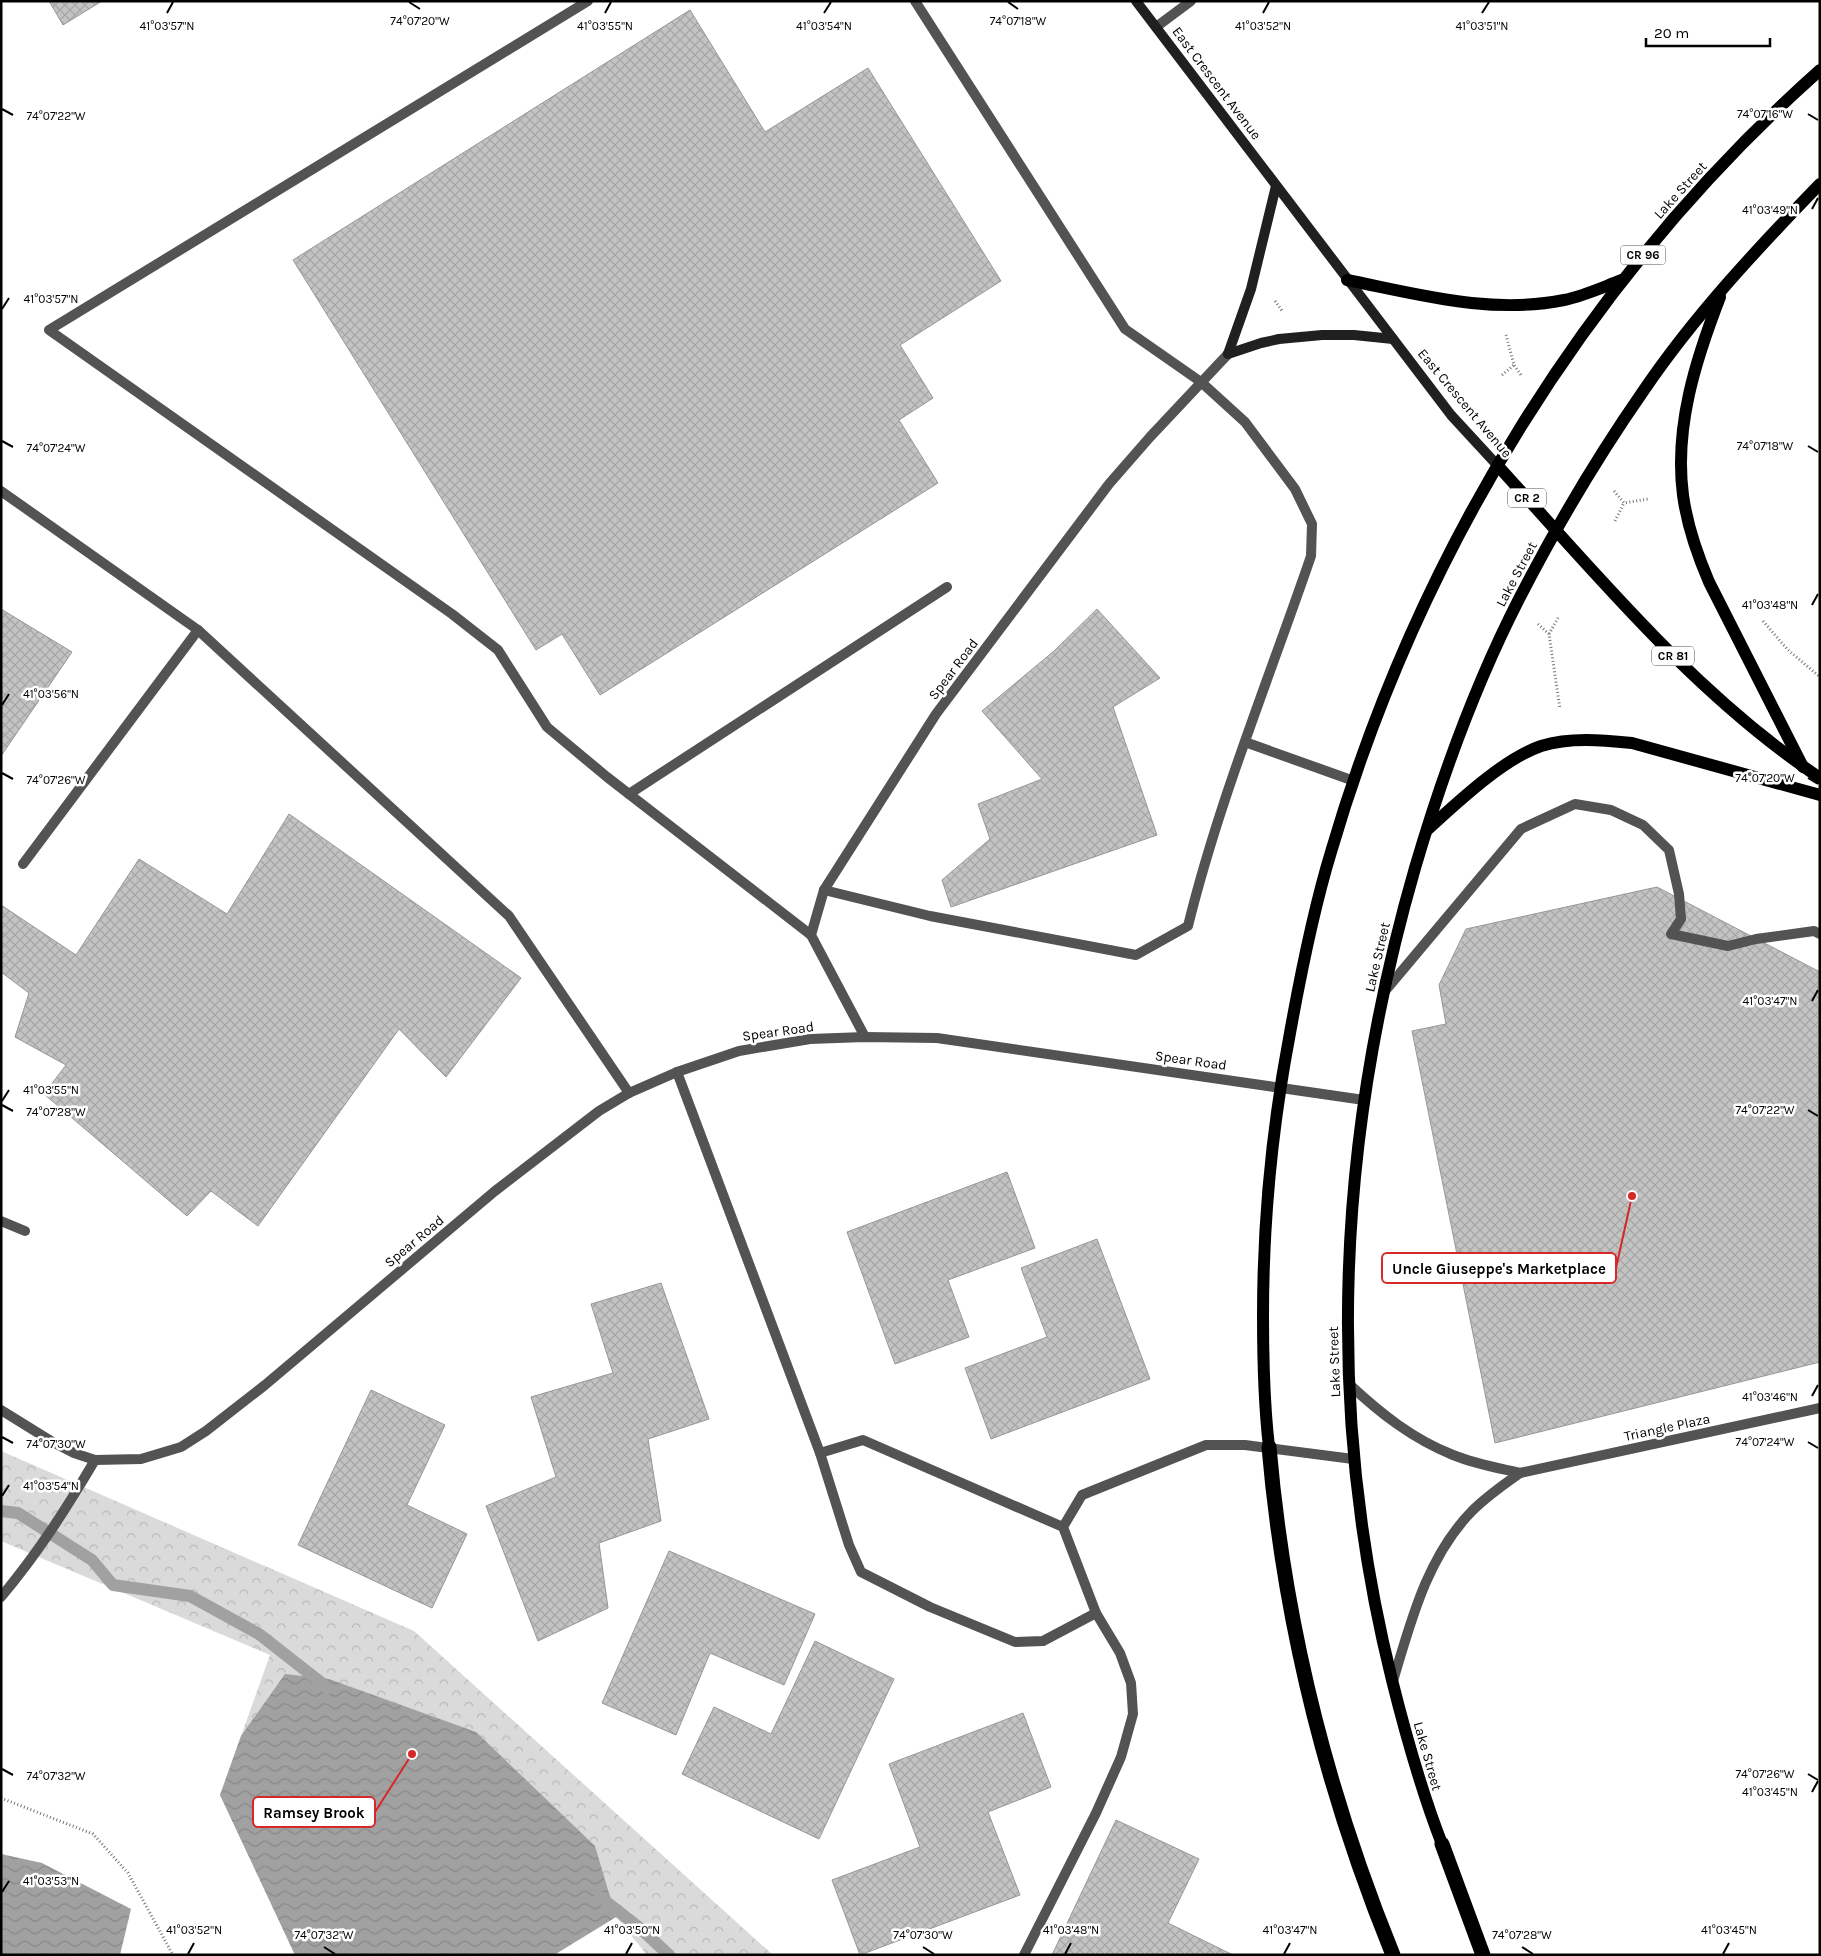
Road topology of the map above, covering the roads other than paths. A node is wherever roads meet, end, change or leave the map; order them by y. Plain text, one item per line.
1 (588, 1) edge
2 (915, 1) edge
3 (1136, 1) edge
4 (1191, 1) edge
5 (1156, 27) junction
6 (1820, 70) edge
7 (1820, 184) edge
8 (1276, 186) junction
9 (1347, 280) junction
10 (1622, 280) junction
11 (1724, 285) junction
12 (1393, 339) junction
13 (1228, 354) junction
14 (1201, 382) junction
15 (1498, 466) junction
16 (1, 491) edge
17 (1556, 530) junction
18 (947, 587) dead end
19 (198, 630) junction
20 (1245, 742) junction
21 (1803, 767) junction
22 (1820, 778) edge
23 (1354, 781) junction
24 (629, 794) junction
25 (1820, 794) edge
26 (1426, 831) junction
27 (23, 864) dead end
28 (824, 890) junction
29 (1820, 934) edge
30 (811, 935) junction
31 (1385, 991) junction
32 (865, 1037) junction
33 (676, 1072) junction
34 (1280, 1087) junction
35 (629, 1093) junction
36 (1364, 1100) junction
37 (1, 1221) edge
38 (25, 1231) dead end
39 (1349, 1384) junction
40 (1820, 1408) edge
41 (1, 1410) edge
42 (1269, 1448) junction
43 (820, 1454) junction
44 (1353, 1459) junction
45 (95, 1460) junction
46 (1520, 1473) junction
47 (1063, 1527) junction
48 (1, 1597) edge
49 (1096, 1613) junction
50 (1393, 1682) junction
51 (1442, 1844) joint
52 (1024, 1955) edge
53 (1393, 1955) edge
54 (1483, 1955) edge

1 - 24 street
2 - 14 street
3 - 5 street, East Crescent Avenue
4 - 5 street
5 - 8 street, East Crescent Avenue
6 - 10 main road, Lake Street / CR 96
7 - 11 main road, Lake Street
8 - 9 street, East Crescent Avenue
8 - 13 street
9 - 10 main road
9 - 12 street, East Crescent Avenue
10 - 15 main road, Lake Street / CR 96
11 - 17 main road, Lake Street
11 - 21 main road
12 - 13 street
12 - 15 street, East Crescent Avenue
13 - 14 street, Spear Road
14 - 20 street
14 - 28 street, Spear Road
15 - 17 main road, East Crescent Avenue / CR 2
15 - 23 main road, Lake Street
16 - 19 street
17 - 21 main road, East Crescent Avenue / CR 81
17 - 26 main road, Lake Street
18 - 24 street
19 - 27 street
19 - 35 street
20 - 23 street
20 - 28 street
21 - 22 main road, East Crescent Avenue / CR 81
23 - 34 main road, Lake Street
24 - 30 street
25 - 26 main road
26 - 31 main road, Lake Street
28 - 30 street, Spear Road
29 - 31 street
30 - 32 street
31 - 36 main road, Lake Street
32 - 33 street, Spear Road
32 - 34 street, Spear Road
33 - 35 street, Spear Road
33 - 43 street
34 - 36 street, Spear Road
34 - 42 main road, Lake Street
35 - 45 street, Spear Road
36 - 39 main road, Lake Street
37 - 38 street
39 - 44 main road, Lake Street
39 - 46 street, Triangle Plaza
40 - 46 street, Triangle Plaza
41 - 45 street, Spear Road
42 - 44 street
42 - 47 street
42 - 53 highway
43 - 47 street
43 - 49 street
44 - 50 main road, Lake Street
45 - 48 street
46 - 50 street, Triangle Plaza
47 - 49 street
49 - 52 street
50 - 51 main road, Lake Street
51 - 54 highway

